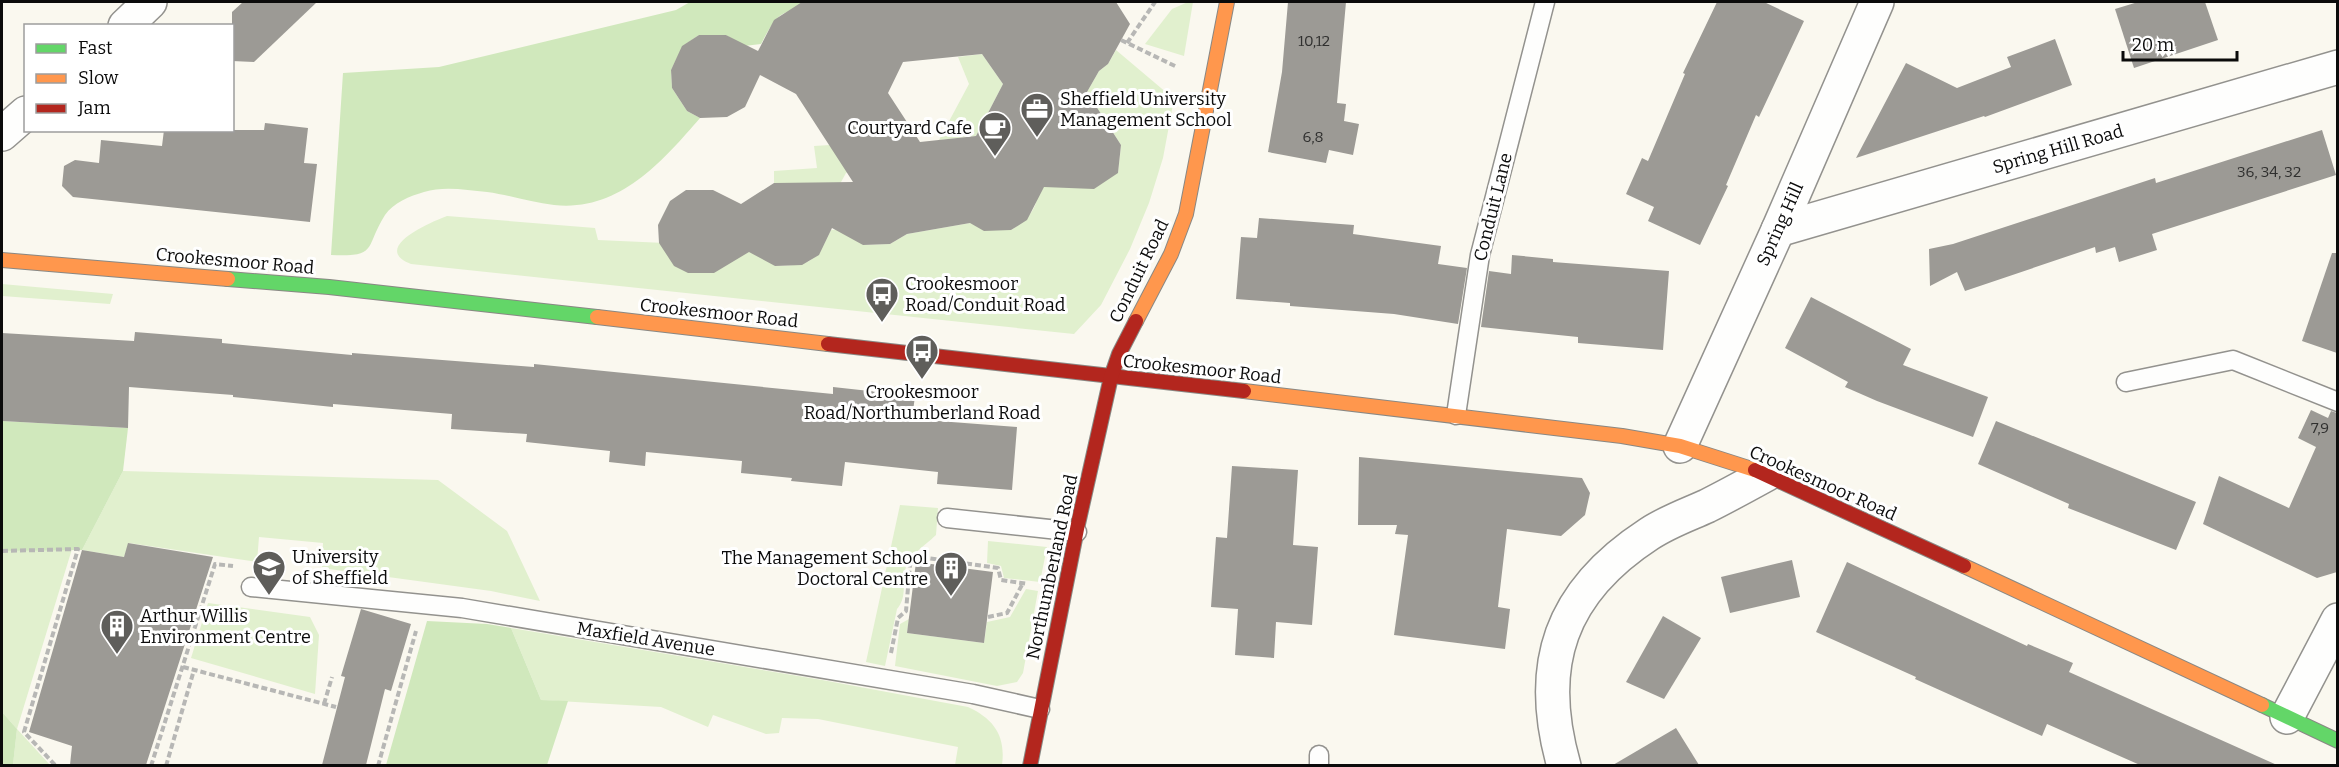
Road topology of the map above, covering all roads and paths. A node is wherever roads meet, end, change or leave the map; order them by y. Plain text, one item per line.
1 (150, 2) edge
2 (1155, 2) edge
3 (1227, 2) edge
4 (1545, 2) edge
5 (1877, 2) edge
6 (127, 24) edge
7 (1121, 40) dead end
8 (1127, 43) junction
9 (2337, 67) edge
10 (1211, 83) junction
11 (24, 115) edge
12 (2, 134) edge
13 (1778, 230) junction
14 (2, 260) edge
15 (1111, 377) junction
16 (2126, 382) dead end
17 (2337, 402) edge
18 (1456, 415) junction
19 (1680, 446) junction
20 (1767, 474) junction
21 (948, 518) dead end
22 (1077, 532) junction
23 (2, 551) edge
24 (1023, 584) junction
25 (250, 586) dead end
26 (1065, 590) junction
27 (988, 617) dead end
28 (2337, 620) edge
29 (413, 641) dead end
30 (892, 645) dead end
31 (183, 667) dead end
32 (194, 670) junction
33 (332, 677) dead end
34 (174, 694) dead end
35 (324, 704) junction
36 (336, 707) dead end
37 (1040, 709) junction
38 (2287, 717) junction
39 (2337, 741) edge
40 (56, 765) edge
41 (151, 765) edge
42 (166, 765) edge
43 (378, 765) edge
44 (1029, 765) edge
45 (1564, 765) edge

1 - 6 street
2 - 8 path
3 - 10 street, Conduit Road
4 - 18 lane, Conduit Lane
5 - 13 street, Spring Hill
7 - 8 path
8 - 10 path
9 - 13 street, Spring Hill Road
10 - 15 street, Conduit Road
11 - 12 street
13 - 19 street, Spring Hill
14 - 15 street, Crookesmoor Road
15 - 18 street, Crookesmoor Road
15 - 22 street, Northumberland Road
16 - 17 lane
18 - 19 street, Crookesmoor Road
19 - 20 street, Crookesmoor Road
20 - 38 street, Crookesmoor Road
20 - 45 street
21 - 22 lane
22 - 26 street, Northumberland Road
23 - 40 path
24 - 26 path
24 - 27 path
24 - 30 path
25 - 37 lane, Maxfield Avenue
26 - 37 street, Northumberland Road
28 - 38 street
29 - 43 path
31 - 32 path
32 - 35 path
32 - 42 path
33 - 35 path
34 - 41 path
35 - 36 path
37 - 44 street, Northumberland Road
38 - 39 street, Crookesmoor Road

